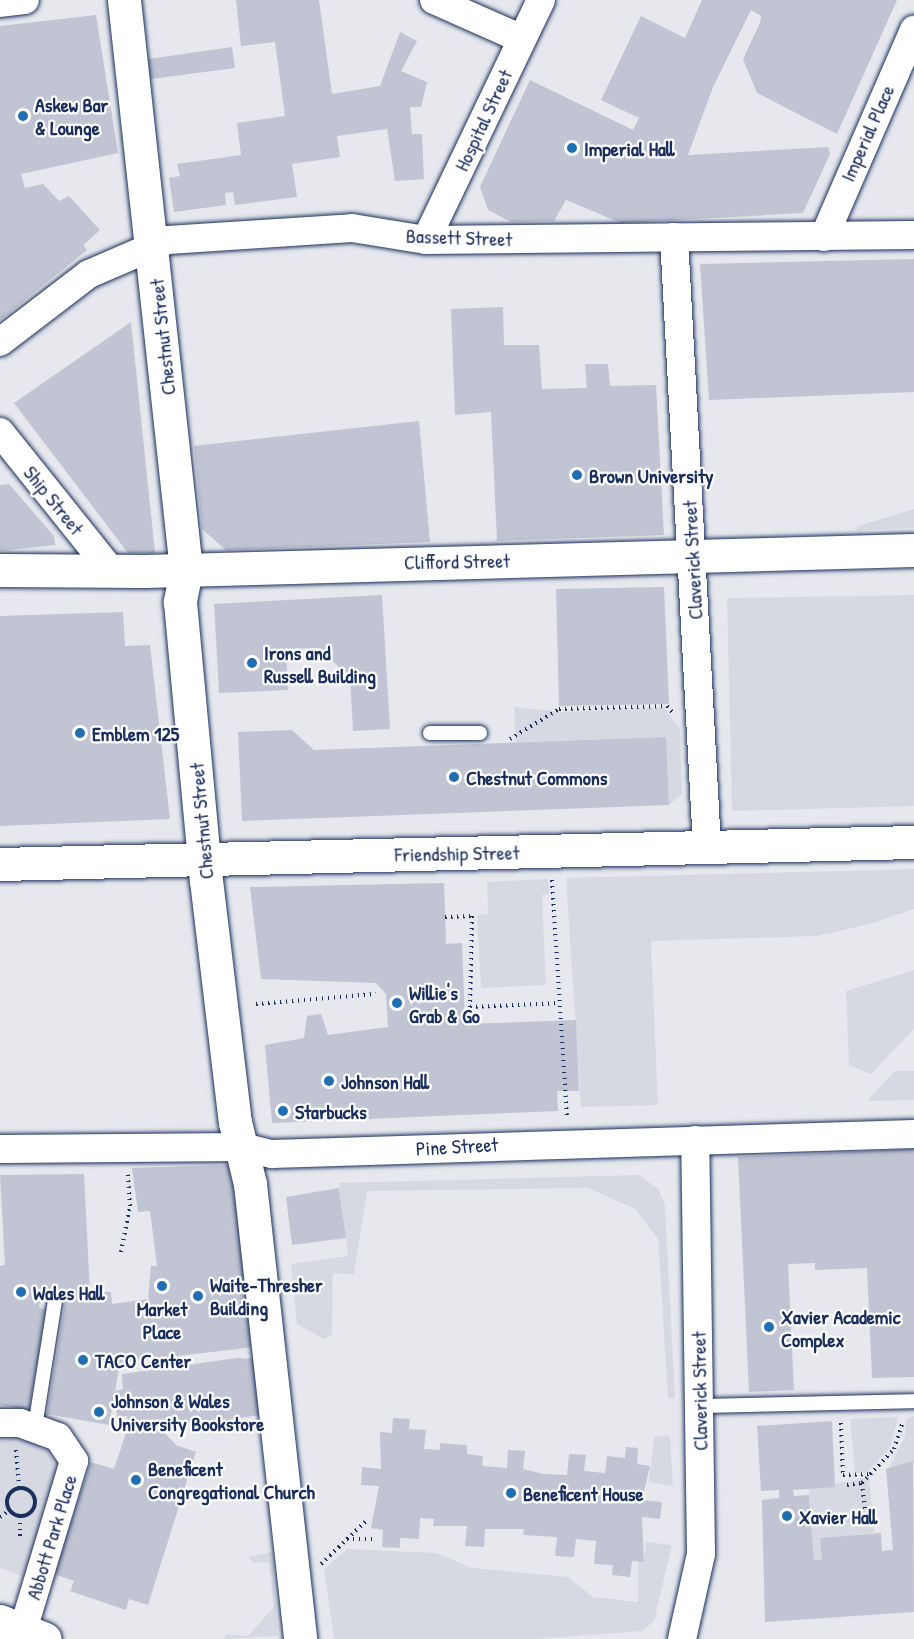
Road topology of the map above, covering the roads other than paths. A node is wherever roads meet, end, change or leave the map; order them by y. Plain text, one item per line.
1 (25, 0) edge
2 (124, 0) edge
3 (434, 0) edge
4 (541, 0) edge
5 (0, 3) edge
6 (914, 30) edge
7 (522, 39) junction
8 (914, 235) edge
9 (674, 237) junction
10 (824, 237) junction
11 (426, 240) junction
12 (151, 243) junction
13 (0, 342) edge
14 (0, 432) edge
15 (914, 550) edge
16 (693, 556) junction
17 (108, 567) junction
18 (0, 570) edge
19 (186, 570) junction
20 (429, 733) dead end
21 (480, 733) dead end
22 (914, 842) edge
23 (707, 847) junction
24 (204, 858) junction
25 (0, 864) edge
26 (914, 1134) edge
27 (695, 1140) junction
28 (243, 1148) junction
29 (0, 1149) edge
30 (55, 1301) dead end
31 (909, 1405) edge
32 (699, 1406) junction
33 (16, 1429) edge
34 (23, 1630) edge
35 (300, 1639) edge
36 (681, 1639) edge

1 - 5 street
2 - 12 street, Chestnut Street
3 - 7 street
4 - 7 street, Hospital Street
6 - 10 street, Imperial Place
7 - 11 street, Hospital Street
8 - 10 street, Bassett Street
9 - 10 street, Bassett Street
9 - 11 street, Bassett Street
9 - 16 street, Claverick Street
11 - 12 street, Bassett Street
12 - 13 street, Bassett Street
12 - 19 street, Chestnut Street
14 - 17 street, Ship Street
15 - 16 street, Clifford Street
16 - 19 street, Clifford Street
16 - 23 street, Claverick Street
17 - 18 street, Clifford Street
17 - 19 street, Clifford Street
19 - 24 street, Chestnut Street
20 - 21 lane
22 - 23 street, Friendship Street
23 - 24 street, Friendship Street
24 - 25 street, Friendship Street
24 - 28 street, Chestnut Street
26 - 27 street, Pine Street
27 - 28 street, Pine Street
27 - 32 street, Claverick Street
28 - 29 street, Pine Street
28 - 35 street, Chestnut Street
30 - 33 lane
31 - 32 lane
32 - 36 street, Claverick Street
33 - 34 street, Abbott Park Place

